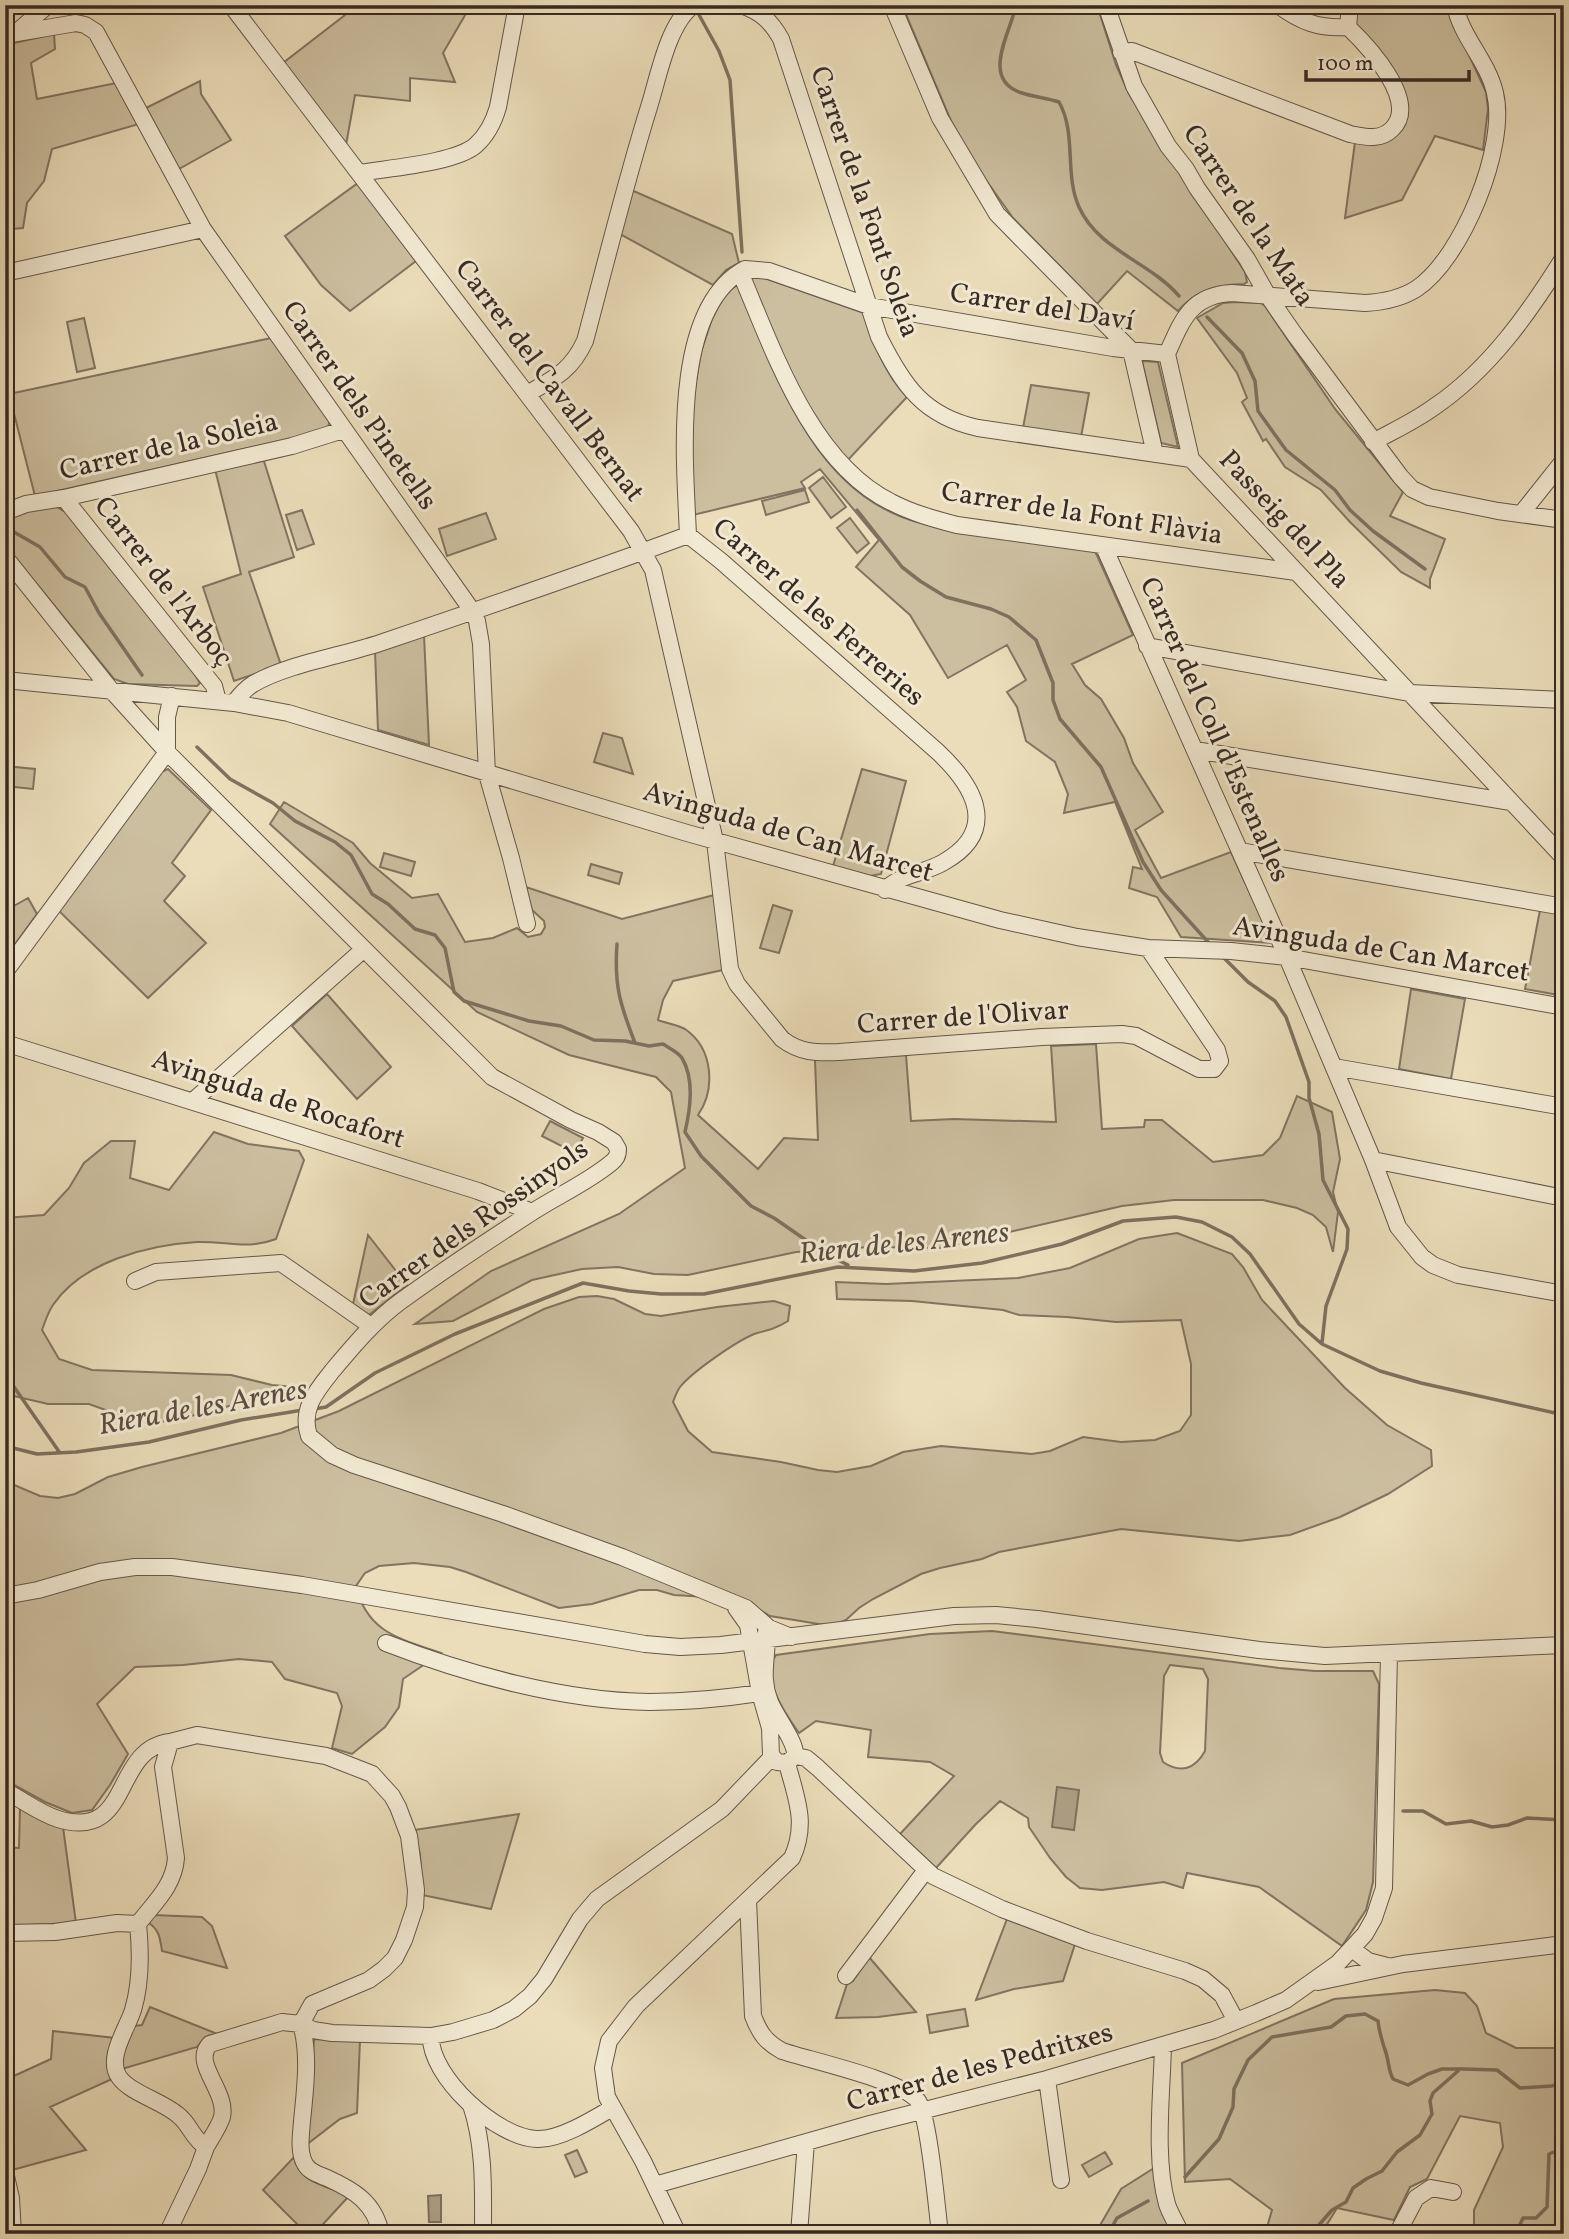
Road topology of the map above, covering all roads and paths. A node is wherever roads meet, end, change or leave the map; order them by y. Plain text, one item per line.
1 (48, 5) edge
2 (231, 5) edge
3 (517, 5) edge
4 (694, 5) edge
5 (741, 5) edge
6 (892, 5) edge
7 (1106, 5) edge
8 (1278, 5) edge
9 (1350, 5) edge
10 (1455, 5) edge
11 (1348, 27) junction
12 (11, 34) edge
13 (1121, 52) junction
14 (360, 173) junction
15 (203, 229) junction
16 (1564, 257) edge
17 (740, 272) junction
18 (5, 273) edge
19 (1268, 296) junction
20 (869, 306) junction
21 (1130, 350) junction
22 (1167, 354) junction
23 (527, 394) junction
24 (343, 430) junction
25 (1373, 442) junction
26 (1155, 454) junction
27 (1191, 458) junction
28 (1564, 460) edge
29 (64, 498) junction
30 (5, 512) edge
31 (1521, 514) junction
32 (1564, 520) edge
33 (688, 535) junction
34 (1104, 547) junction
35 (643, 552) junction
36 (5, 557) edge
37 (1296, 572) junction
38 (472, 612) junction
39 (1147, 646) junction
40 (5, 680) edge
41 (111, 690) junction
42 (1409, 693) junction
43 (172, 696) junction
44 (1564, 700) edge
45 (226, 702) junction
46 (1195, 750) junction
47 (167, 752) junction
48 (487, 774) junction
49 (1511, 802) junction
50 (715, 841) junction
51 (1240, 852) junction
52 (1564, 858) edge
53 (885, 890) junction
54 (1564, 907) edge
55 (527, 924) dead end
56 (1148, 948) junction
57 (364, 949) junction
58 (1287, 957) junction
59 (5, 972) edge
60 (1564, 1007) edge
61 (5, 1043) edge
62 (1334, 1066) junction
63 (193, 1101) junction
64 (1564, 1107) edge
65 (1373, 1160) junction
66 (1564, 1198) edge
67 (532, 1212) junction
68 (135, 1280) dead end
69 (1564, 1294) edge
70 (371, 1326) junction
71 (5, 1596) edge
72 (751, 1618) junction
73 (791, 1637) junction
74 (759, 1641) junction
75 (386, 1643) dead end
76 (728, 1644) junction
77 (1564, 1645) edge
78 (1389, 1653) junction
79 (764, 1693) junction
80 (170, 1742) junction
81 (781, 1756) junction
82 (5, 1791) edge
83 (926, 1870) junction
84 (748, 1900) junction
85 (138, 1924) junction
86 (5, 1933) edge
87 (1564, 1944) edge
88 (1352, 1949) junction
89 (1389, 1967) junction
90 (846, 1976) dead end
91 (1312, 1983) junction
92 (1237, 2021) junction
93 (301, 2024) junction
94 (431, 2036) junction
95 (1163, 2045) junction
96 (1048, 2079) junction
97 (471, 2105) junction
98 (611, 2108) junction
99 (922, 2112) junction
100 (806, 2142) junction
101 (206, 2147) junction
102 (5, 2172) edge
103 (1061, 2180) dead end
104 (655, 2185) junction
105 (1453, 2192) dead end
106 (13, 2234) edge
107 (167, 2234) edge
108 (381, 2234) edge
109 (483, 2234) edge
110 (678, 2234) edge
111 (799, 2234) edge
112 (940, 2234) edge
113 (1181, 2234) edge
114 (1397, 2234) edge

1 - 12 street
2 - 14 street, Carrer del Cavall Bernat
3 - 14 street
4 - 23 street
5 - 20 street, Carrer de la Font Soleia
6 - 21 street
7 - 13 street, Carrer de la Mata
8 - 11 street
9 - 11 street
10 - 19 street
11 - 13 street
12 - 15 street, Carrer dels Pinetells
13 - 19 street, Carrer de la Mata
14 - 23 street, Carrer del Cavall Bernat
15 - 18 street
15 - 24 street, Carrer dels Pinetells
16 - 25 street
17 - 20 street, Carrer del Daví
17 - 33 street
17 - 34 street, Carrer de la Font Flàvia
19 - 22 street
19 - 25 street, Carrer de la Mata
20 - 21 street, Carrer del Daví
20 - 26 street, Carrer de la Font Soleia
21 - 22 street, Carrer del Daví
21 - 26 street
22 - 27 street, Passeig del Pla
23 - 35 street, Carrer del Cavall Bernat
24 - 29 street, Carrer de la Soleia
24 - 38 street, Carrer dels Pinetells
25 - 31 street, Carrer de la Mata
26 - 27 street, Carrer de la Font Soleia
27 - 37 street, Passeig del Pla
28 - 31 street
29 - 30 street, Carrer de la Soleia
29 - 45 street, Carrer de l'Arboç
31 - 32 street, Carrer de la Mata
33 - 35 street, Carrer de les Ferreries
33 - 53 street, Carrer de les Ferreries
34 - 37 street, Carrer de la Font Flàvia
34 - 39 street, Carrer del Coll d'Estenalles
35 - 38 street, Carrer de les Ferreries
35 - 50 street, Carrer del Cavall Bernat
36 - 41 street, Carrer dels Rossinyols
37 - 42 street, Passeig del Pla
38 - 45 street, Carrer de les Ferreries
38 - 48 street, Carrer dels Pinetells
39 - 42 street
39 - 46 street, Carrer del Coll d'Estenalles
40 - 41 street, Avinguda de Can Marcet
41 - 43 street, Avinguda de Can Marcet
41 - 47 street, Carrer dels Rossinyols
42 - 44 street
42 - 49 street, Passeig del Pla
43 - 45 street, Avinguda de Can Marcet
43 - 47 street
45 - 48 street, Avinguda de Can Marcet
46 - 49 street
46 - 51 street, Carrer del Coll d'Estenalles
47 - 57 street, Carrer dels Rossinyols
47 - 59 street
48 - 50 street, Avinguda de Can Marcet
48 - 55 street, Carrer dels Pinetells
49 - 52 street, Passeig del Pla
50 - 53 street, Avinguda de Can Marcet
50 - 56 street, Carrer de l'Olivar
51 - 54 street
51 - 58 street, Carrer del Coll d'Estenalles
53 - 56 street, Avinguda de Can Marcet
56 - 58 street, Avinguda de Can Marcet
57 - 63 street
57 - 67 street, Carrer dels Rossinyols
58 - 60 street, Avinguda de Can Marcet
58 - 62 street, Carrer del Coll d'Estenalles
61 - 63 street, Avinguda de Rocafort
62 - 64 street
62 - 65 street, Carrer del Coll d'Estenalles
63 - 67 street, Avinguda de Rocafort
65 - 66 street
65 - 69 street, Carrer del Coll d'Estenalles
67 - 70 street, Carrer dels Rossinyols
68 - 70 street
70 - 72 street, Carrer dels Rossinyols
71 - 76 street
72 - 73 street, Carrer dels Rossinyols
72 - 74 street
72 - 76 street
73 - 74 street
73 - 78 street
74 - 76 street
74 - 79 street
75 - 79 street
77 - 78 street
78 - 88 street, Carrer de les Pedritxes
79 - 81 street
79 - 81 street
80 - 82 street
80 - 85 street
80 - 93 street
81 - 83 street
81 - 84 street
81 - 94 street
83 - 90 street
83 - 92 street
84 - 98 street
84 - 99 street
85 - 86 street
85 - 101 street
87 - 89 street, Carrer de les Pedritxes
88 - 89 street
88 - 91 street, Carrer de les Pedritxes
89 - 91 street, Carrer de les Pedritxes
91 - 92 street, Carrer de les Pedritxes
92 - 95 street, Carrer de les Pedritxes
93 - 94 street
93 - 101 street
93 - 108 street
94 - 97 street
95 - 96 street, Carrer de les Pedritxes
95 - 113 street
96 - 99 street, Carrer de les Pedritxes
96 - 103 street
97 - 98 street
97 - 109 street
98 - 104 street
99 - 100 street, Carrer de les Pedritxes
99 - 112 street
100 - 104 street, Carrer de les Pedritxes
100 - 111 street
101 - 107 street
102 - 106 street
104 - 110 street
105 - 114 street

